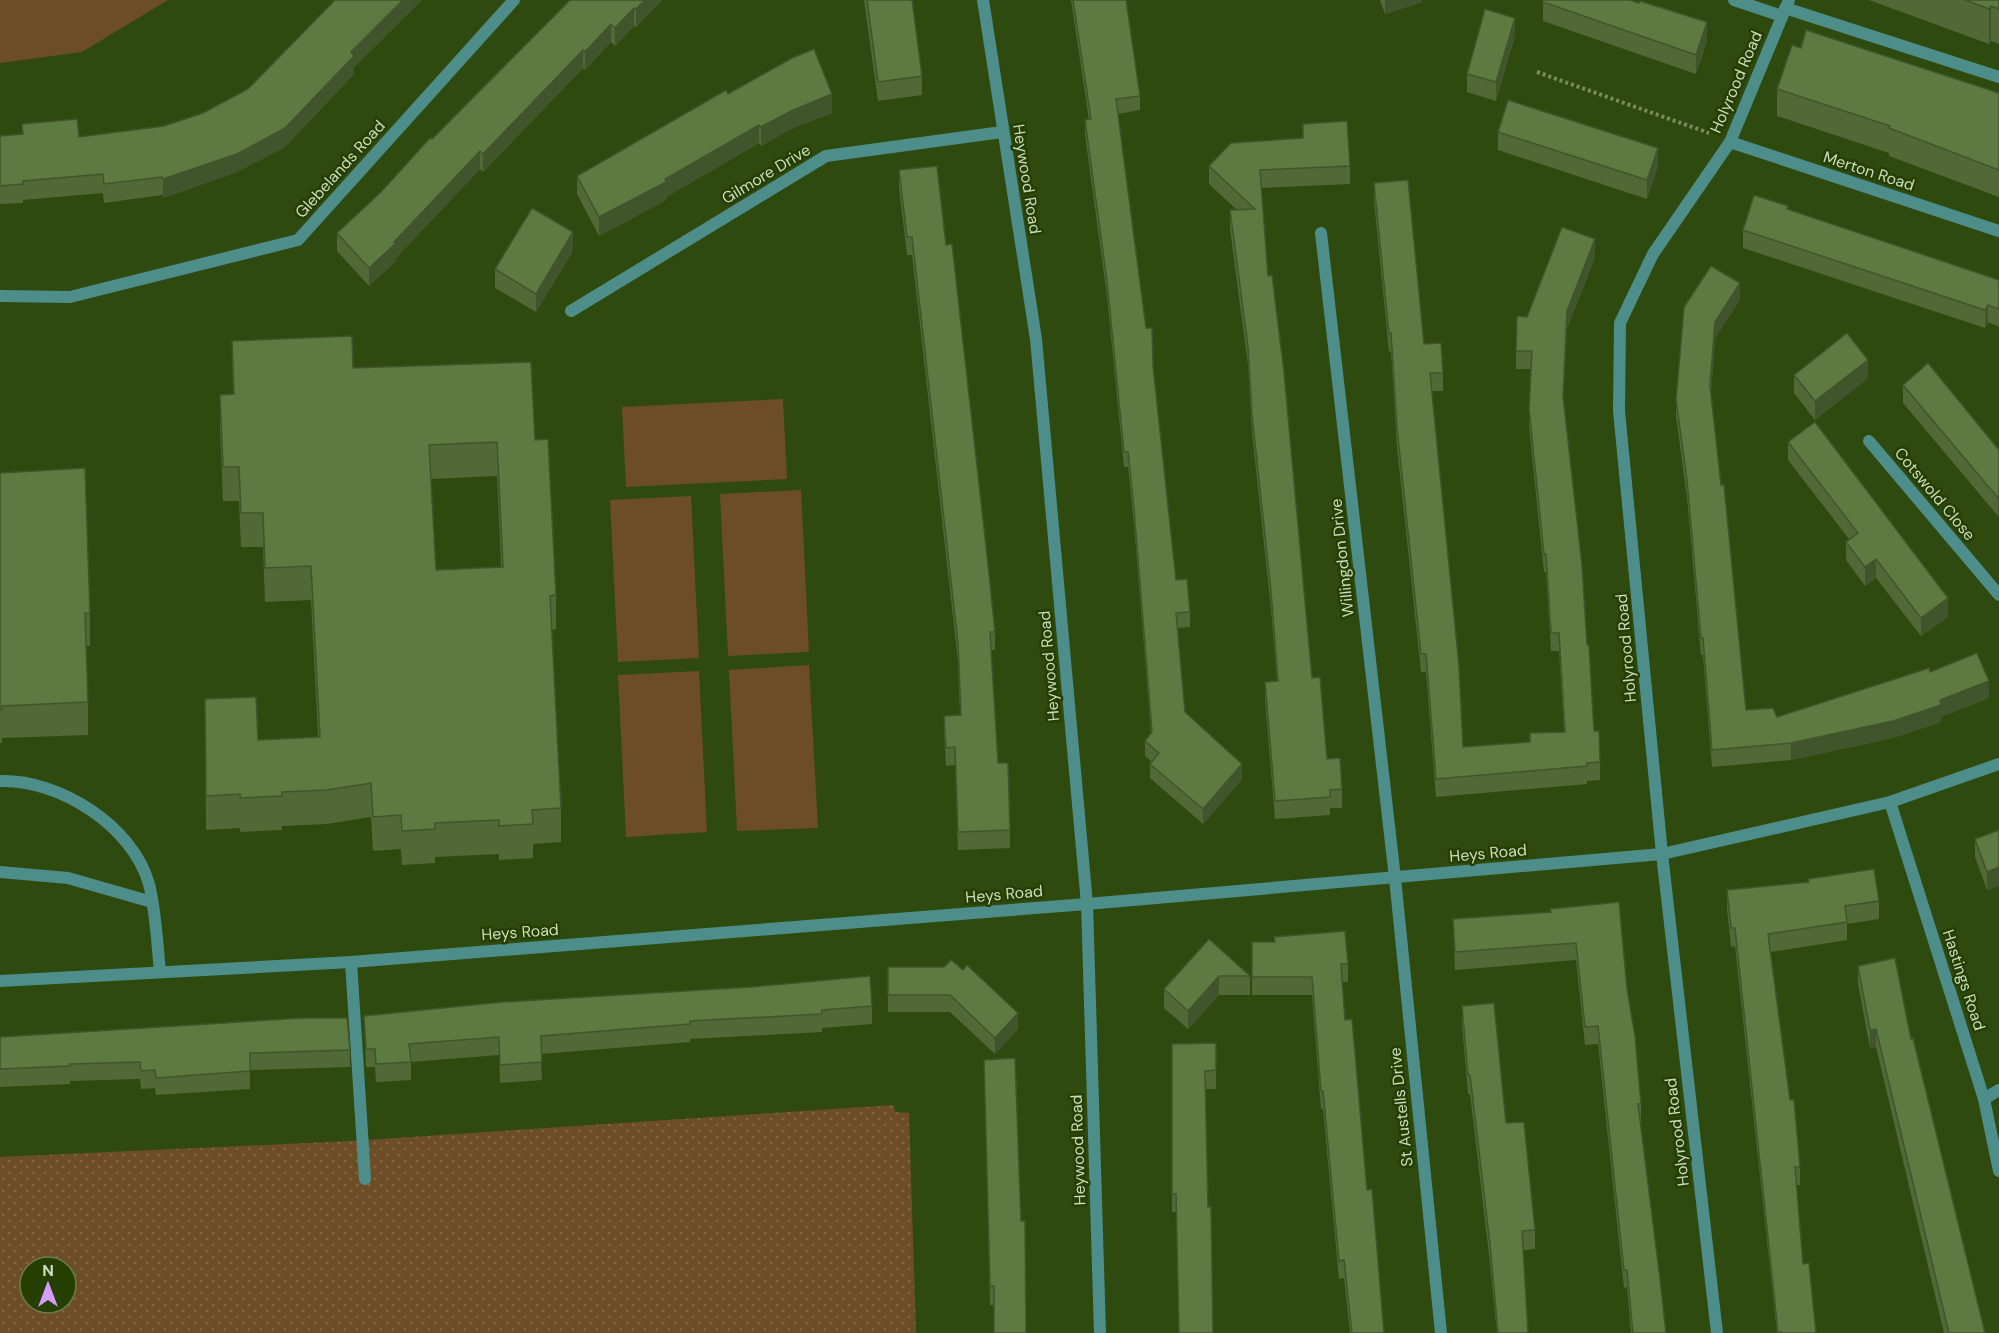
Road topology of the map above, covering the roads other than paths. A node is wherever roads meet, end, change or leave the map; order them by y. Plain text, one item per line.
1 (514, 0) edge
2 (983, 0) edge
3 (1734, 0) edge
4 (1786, 8) edge
5 (1999, 77) edge
6 (1002, 132) junction
7 (1730, 142) junction
8 (1999, 231) edge
9 (1321, 233) dead end
10 (0, 296) edge
11 (571, 311) dead end
12 (1869, 441) dead end
13 (1999, 595) edge
14 (1999, 764) edge
15 (0, 781) edge
16 (1890, 802) junction
17 (1662, 854) junction
18 (0, 872) edge
19 (1395, 878) junction
20 (152, 902) junction
21 (1087, 904) junction
22 (351, 962) junction
23 (160, 971) junction
24 (0, 981) edge
25 (1999, 1090) edge
26 (1984, 1099) junction
27 (1999, 1171) edge
28 (365, 1179) dead end
29 (1100, 1333) edge
30 (1441, 1333) edge
31 (1717, 1333) edge

1 - 10 street, Glebelands Road
2 - 6 street, Heywood Road
3 - 4 street
4 - 5 street
4 - 7 street, Holyrood Road
6 - 11 street, Gilmore Drive
6 - 21 street, Heywood Road
7 - 8 street, Merton Road
7 - 17 street, Holyrood Road
9 - 19 street, Willingdon Drive
12 - 13 street, Cotswold Close
14 - 16 street, Heys Road
15 - 20 street
16 - 17 street, Heys Road
16 - 26 street, Hastings Road
17 - 19 street, Heys Road
17 - 31 street, Holyrood Road
18 - 20 street
19 - 21 street, Heys Road
19 - 30 street, St Austells Drive
20 - 23 street
21 - 22 street, Heys Road
21 - 29 street, Heywood Road
22 - 23 street, Heys Road
22 - 28 street
23 - 24 street, Heys Road
25 - 26 street
26 - 27 street, Hastings Road

